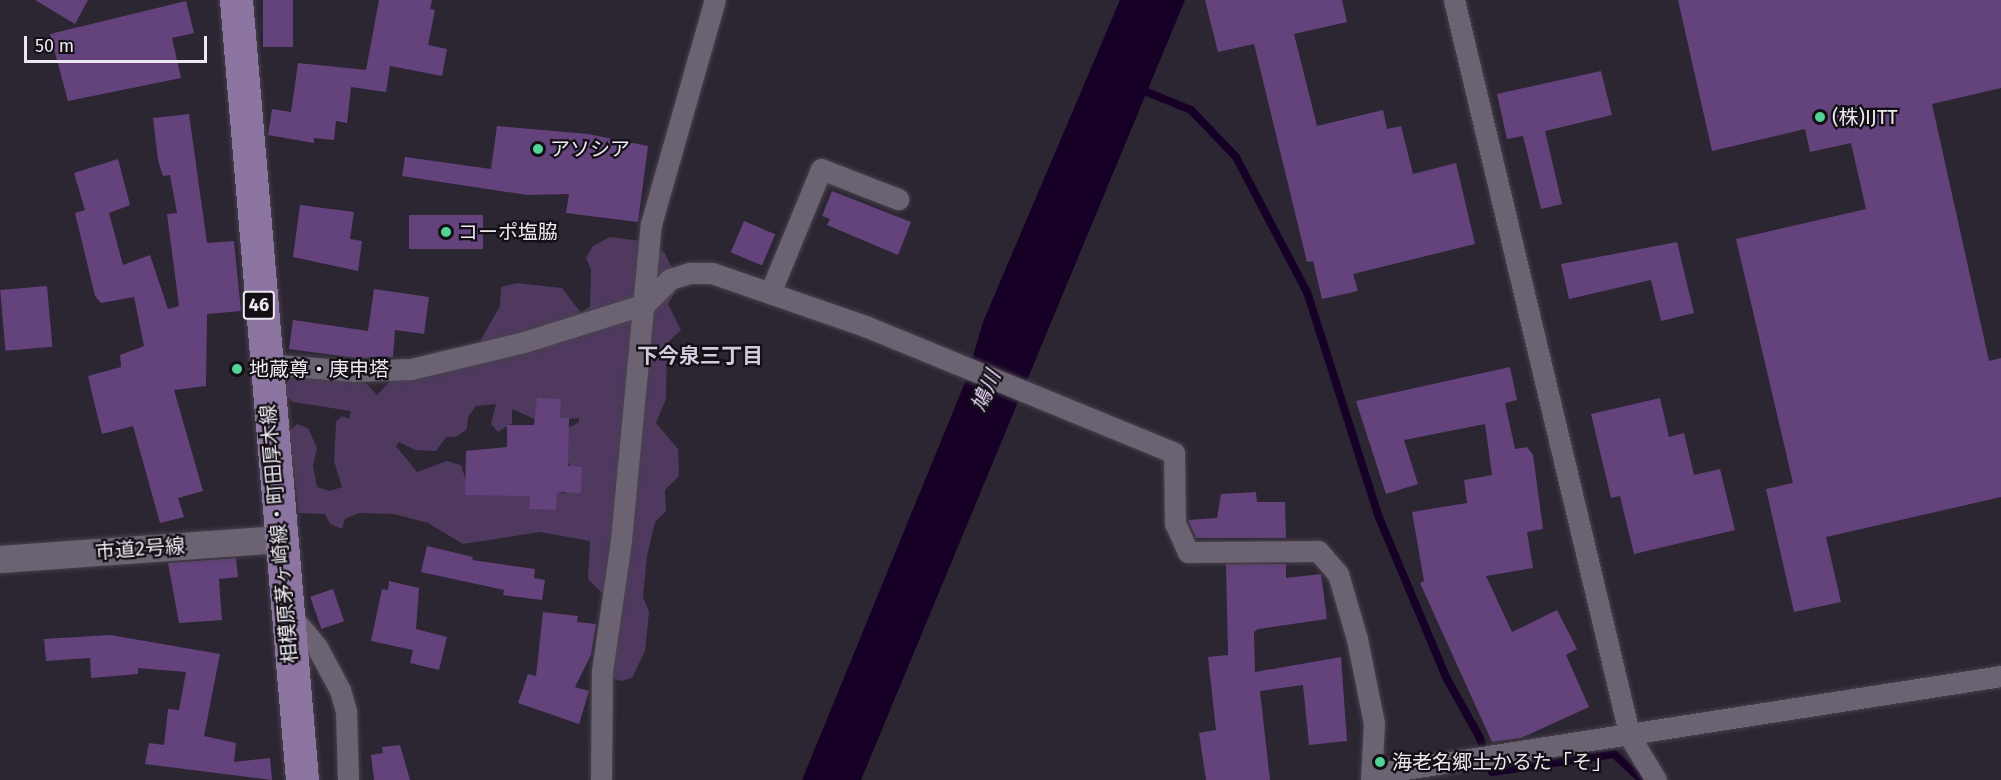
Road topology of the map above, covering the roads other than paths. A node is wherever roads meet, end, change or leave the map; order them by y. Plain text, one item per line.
1 (236, 0) edge
2 (715, 0) edge
3 (1455, 0) edge
4 (898, 199) dead end
5 (770, 292) junction
6 (645, 304) junction
7 (264, 364) junction
8 (280, 539) junction
9 (0, 559) edge
10 (286, 610) junction
11 (2001, 676) edge
12 (1630, 737) junction
13 (1372, 777) edge
14 (302, 780) edge
15 (348, 780) edge
16 (601, 780) edge
17 (1656, 780) edge

1 - 7 main road, 相模原茅ヶ崎線・町田厚木線 / 46
2 - 6 street
3 - 12 street
4 - 5 street
5 - 6 street
5 - 13 street
6 - 7 street
6 - 16 street
7 - 8 main road, 相模原茅ヶ崎線・町田厚木線 / 46
8 - 9 street, 市道2号線
8 - 10 main road, 相模原茅ヶ崎線・町田厚木線 / 46
10 - 14 main road, 相模原茅ヶ崎線・町田厚木線 / 46
10 - 15 street
11 - 12 street
12 - 13 street
12 - 17 street

